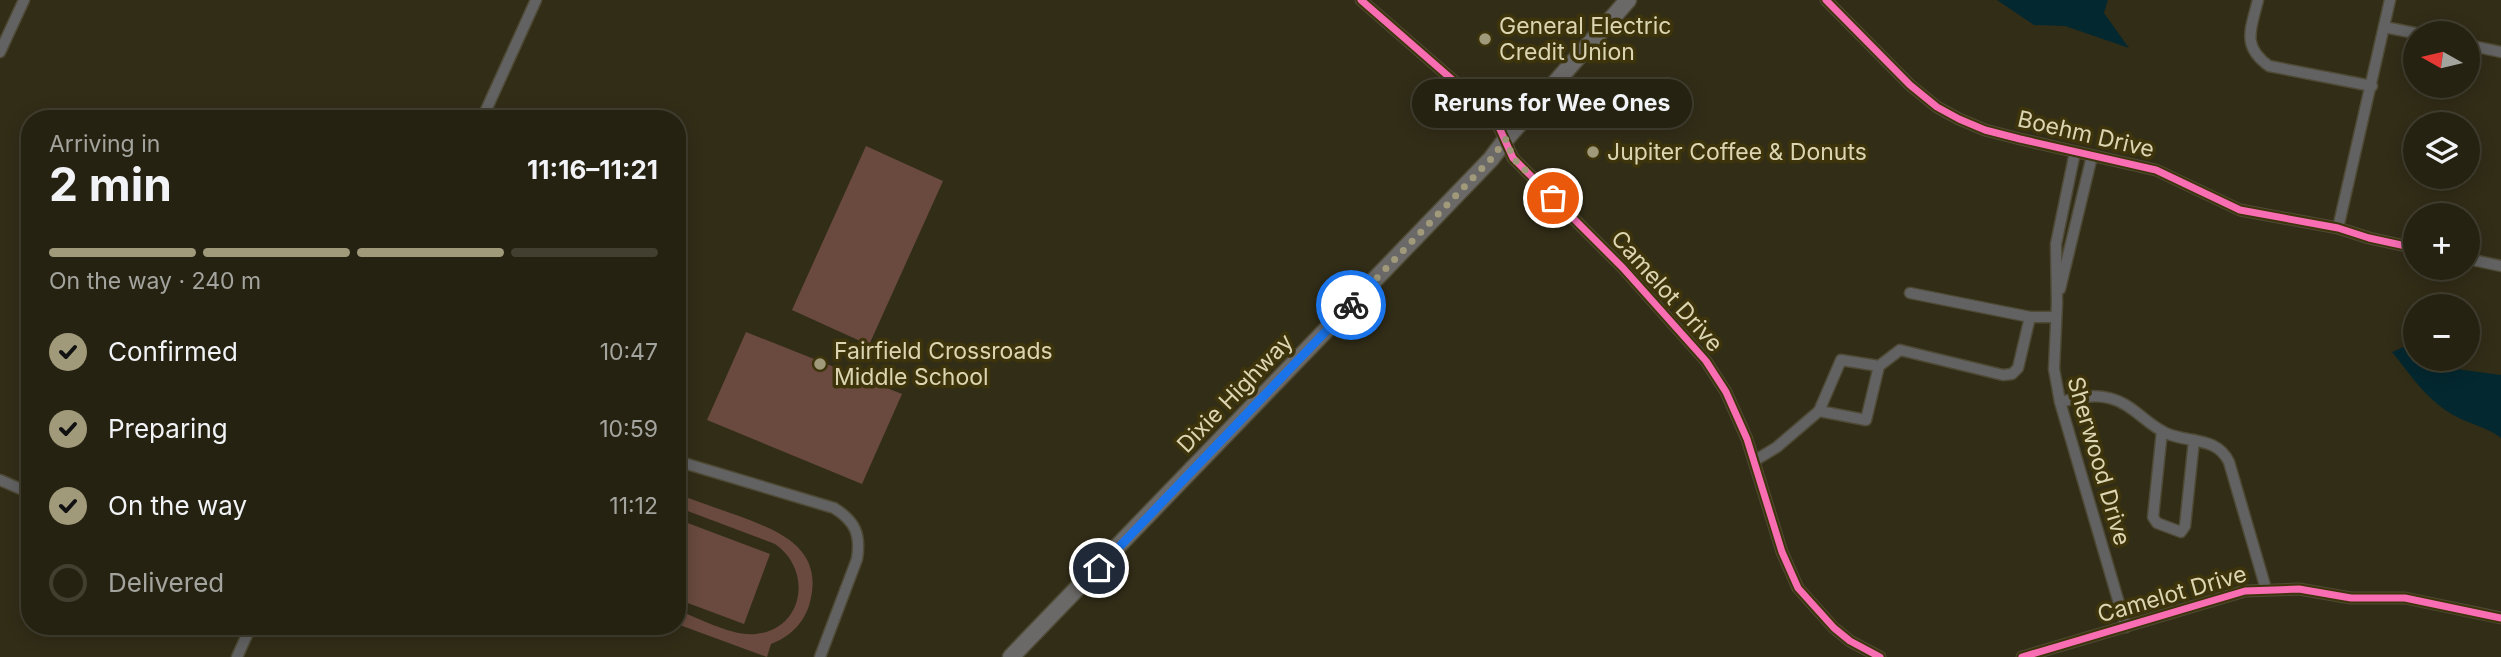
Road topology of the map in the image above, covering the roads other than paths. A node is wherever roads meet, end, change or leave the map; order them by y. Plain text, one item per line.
1 (24, 0) edge
2 (536, 0) edge
3 (1361, 0) edge
4 (1628, 0) edge
5 (1826, 0) edge
6 (2258, 0) edge
7 (2390, 0) edge
8 (2384, 27) junction
9 (2403, 31) edge
10 (2480, 48) edge
11 (0, 52) edge
12 (2501, 52) edge
13 (2372, 86) junction
14 (486, 110) edge
15 (1506, 139) junction
16 (2074, 152) junction
17 (2092, 156) junction
18 (2338, 228) junction
19 (2403, 245) edge
20 (2480, 262) edge
21 (2501, 266) edge
22 (1910, 293) dead end
23 (2057, 303) junction
24 (2030, 317) junction
25 (2055, 317) junction
26 (1879, 366) junction
27 (2060, 402) junction
28 (1819, 411) junction
29 (2162, 431) junction
30 (2194, 440) junction
31 (1754, 461) junction
32 (686, 464) edge
33 (0, 480) edge
34 (21, 489) edge
35 (2266, 589) junction
36 (2501, 618) edge
37 (2126, 627) junction
38 (247, 635) edge
39 (237, 657) edge
40 (820, 657) edge
41 (1012, 657) edge
42 (1880, 657) edge
43 (2022, 657) edge

1 - 11 street
2 - 14 street
3 - 15 street, Camelot Drive
4 - 15 main road, Dixie Highway
5 - 16 street, Boehm Drive
6 - 13 street
7 - 8 street
8 - 9 street
8 - 13 street
10 - 12 street
13 - 18 street
15 - 31 street, Camelot Drive
15 - 41 main road, Dixie Highway
16 - 17 street, Boehm Drive
16 - 23 street, Sherwood Drive
17 - 18 street, Boehm Drive
17 - 23 street, Sherwood Drive
18 - 19 street, Boehm Drive
20 - 21 street
22 - 24 street
23 - 25 street, Sherwood Drive
24 - 25 street
24 - 26 street
25 - 27 street, Sherwood Drive
26 - 28 street
26 - 28 street
27 - 29 street
27 - 37 street, Sherwood Drive
28 - 31 street
29 - 30 street
29 - 30 street
30 - 35 street
31 - 42 street, Camelot Drive
32 - 40 street
33 - 34 street
35 - 36 street, Camelot Drive
35 - 37 street, Camelot Drive
37 - 43 street, Camelot Drive
38 - 39 street

